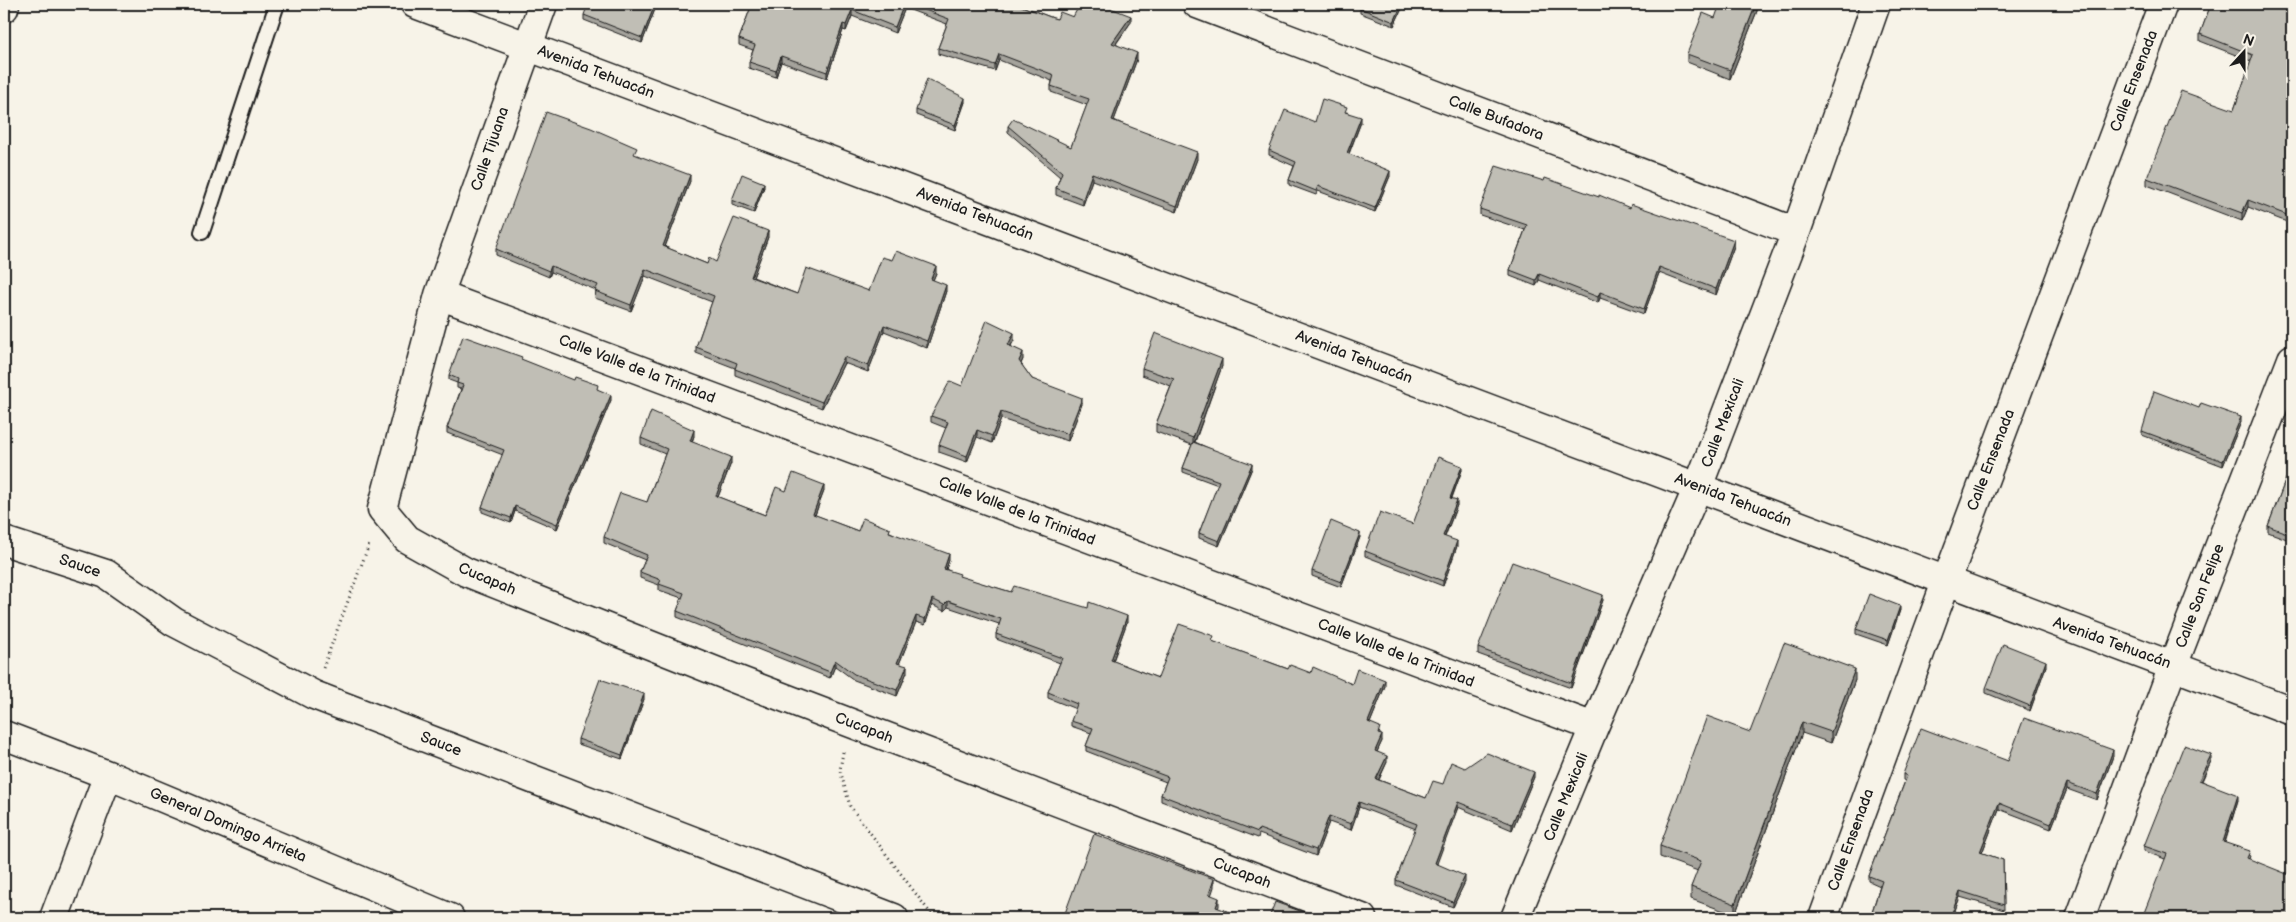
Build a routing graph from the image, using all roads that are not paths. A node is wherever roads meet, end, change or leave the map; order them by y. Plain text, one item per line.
1 (5, 4) edge
2 (277, 4) edge
3 (415, 4) edge
4 (543, 4) edge
5 (1197, 4) edge
6 (1876, 4) edge
7 (2163, 4) edge
8 (4, 8) edge
9 (527, 46) junction
10 (202, 232) dead end
11 (1796, 232) junction
12 (439, 295) junction
13 (2292, 359) edge
14 (1698, 487) junction
15 (382, 509) joint
16 (4, 541) edge
17 (1946, 582) junction
18 (2173, 666) junction
19 (2292, 711) edge
20 (1594, 728) junction
21 (4, 736) edge
22 (108, 775) junction
23 (54, 918) edge
24 (450, 918) edge
25 (894, 918) edge
26 (1362, 918) edge
27 (1516, 918) edge
28 (1823, 918) edge
29 (2080, 918) edge

1 - 8 street
2 - 10 lane
3 - 9 street, Avenida Tehuacán
4 - 9 street, Calle Tijuana
5 - 11 street, Calle Bufadora
6 - 11 street, Calle Mexicali
7 - 17 street, Calle Ensenada
9 - 12 street, Calle Tijuana
9 - 14 street, Avenida Tehuacán
11 - 14 street, Calle Mexicali
12 - 15 street, Calle Tijuana
12 - 20 street, Calle Valle de la Trinidad
13 - 18 street, Calle San Felipe
14 - 17 street, Avenida Tehuacán
14 - 20 street, Calle Mexicali
15 - 26 street, Cucapah
16 - 25 street, Sauce
17 - 18 street, Avenida Tehuacán
17 - 28 street, Calle Ensenada
18 - 19 street, Avenida Tehuacán
18 - 29 street, Calle San Felipe
20 - 27 street, Calle Mexicali
21 - 22 street, General Domingo Arrieta
22 - 23 street
22 - 24 street, General Domingo Arrieta

